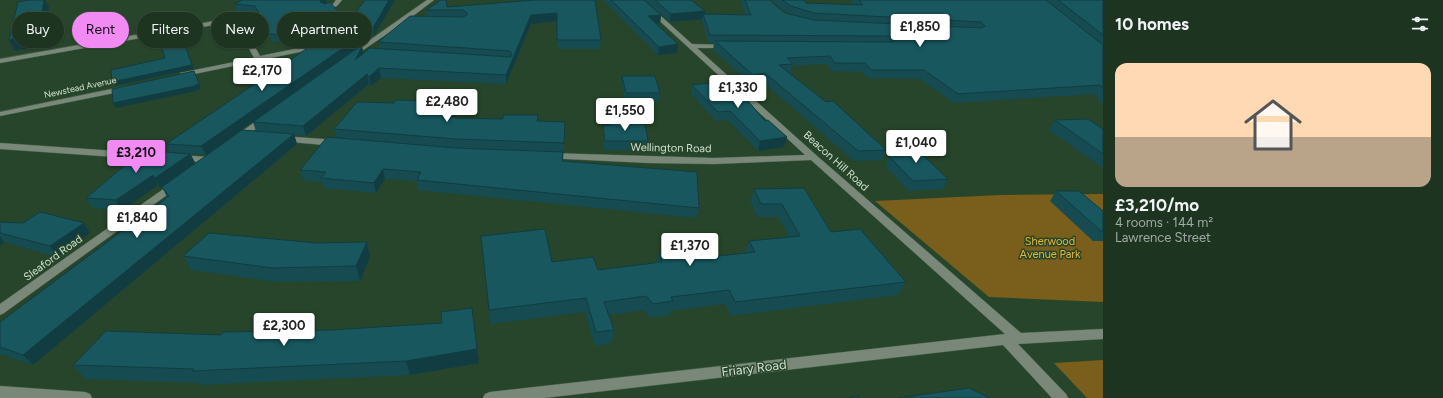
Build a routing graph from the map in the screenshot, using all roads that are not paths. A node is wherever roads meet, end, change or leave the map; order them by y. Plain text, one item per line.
1 (339, 0) edge
2 (431, 0) edge
3 (640, 0) edge
4 (326, 8) edge
5 (403, 21) junction
6 (418, 21) edge
7 (372, 39) edge
8 (377, 39) junction
9 (691, 46) junction
10 (731, 46) edge
11 (311, 48) edge
12 (357, 52) junction
13 (373, 53) edge
14 (258, 59) junction
15 (0, 61) edge
16 (344, 61) edge
17 (172, 78) edge
18 (133, 86) edge
19 (274, 112) edge
20 (0, 114) edge
21 (242, 135) junction
22 (258, 137) edge
23 (274, 138) edge
24 (231, 144) edge
25 (346, 144) edge
26 (0, 146) edge
27 (536, 156) edge
28 (813, 157) junction
29 (196, 169) edge
30 (184, 178) edge
31 (0, 310) edge
32 (1103, 334) edge
33 (1012, 338) junction
34 (0, 392) edge
35 (511, 397) edge
36 (85, 398) edge
37 (490, 398) edge
38 (1061, 398) edge

1 - 4 street
2 - 5 street
3 - 9 street, Beacon Hill Road
5 - 6 street
5 - 8 street
7 - 8 street
8 - 12 street
9 - 10 street
9 - 28 street, Beacon Hill Road
11 - 14 street
12 - 13 street
12 - 16 street
14 - 15 street
14 - 17 street
18 - 20 street, Newstead Avenue
19 - 21 street
21 - 22 street
21 - 24 street
23 - 25 street
26 - 29 street
27 - 28 street, Wellington Road
28 - 33 street, Beacon Hill Road
30 - 31 street, Sleaford Road
32 - 33 street, Friary Road
33 - 35 street, Friary Road
33 - 38 street, Beacon Hill Road
34 - 36 street
35 - 37 street, Friary Road

